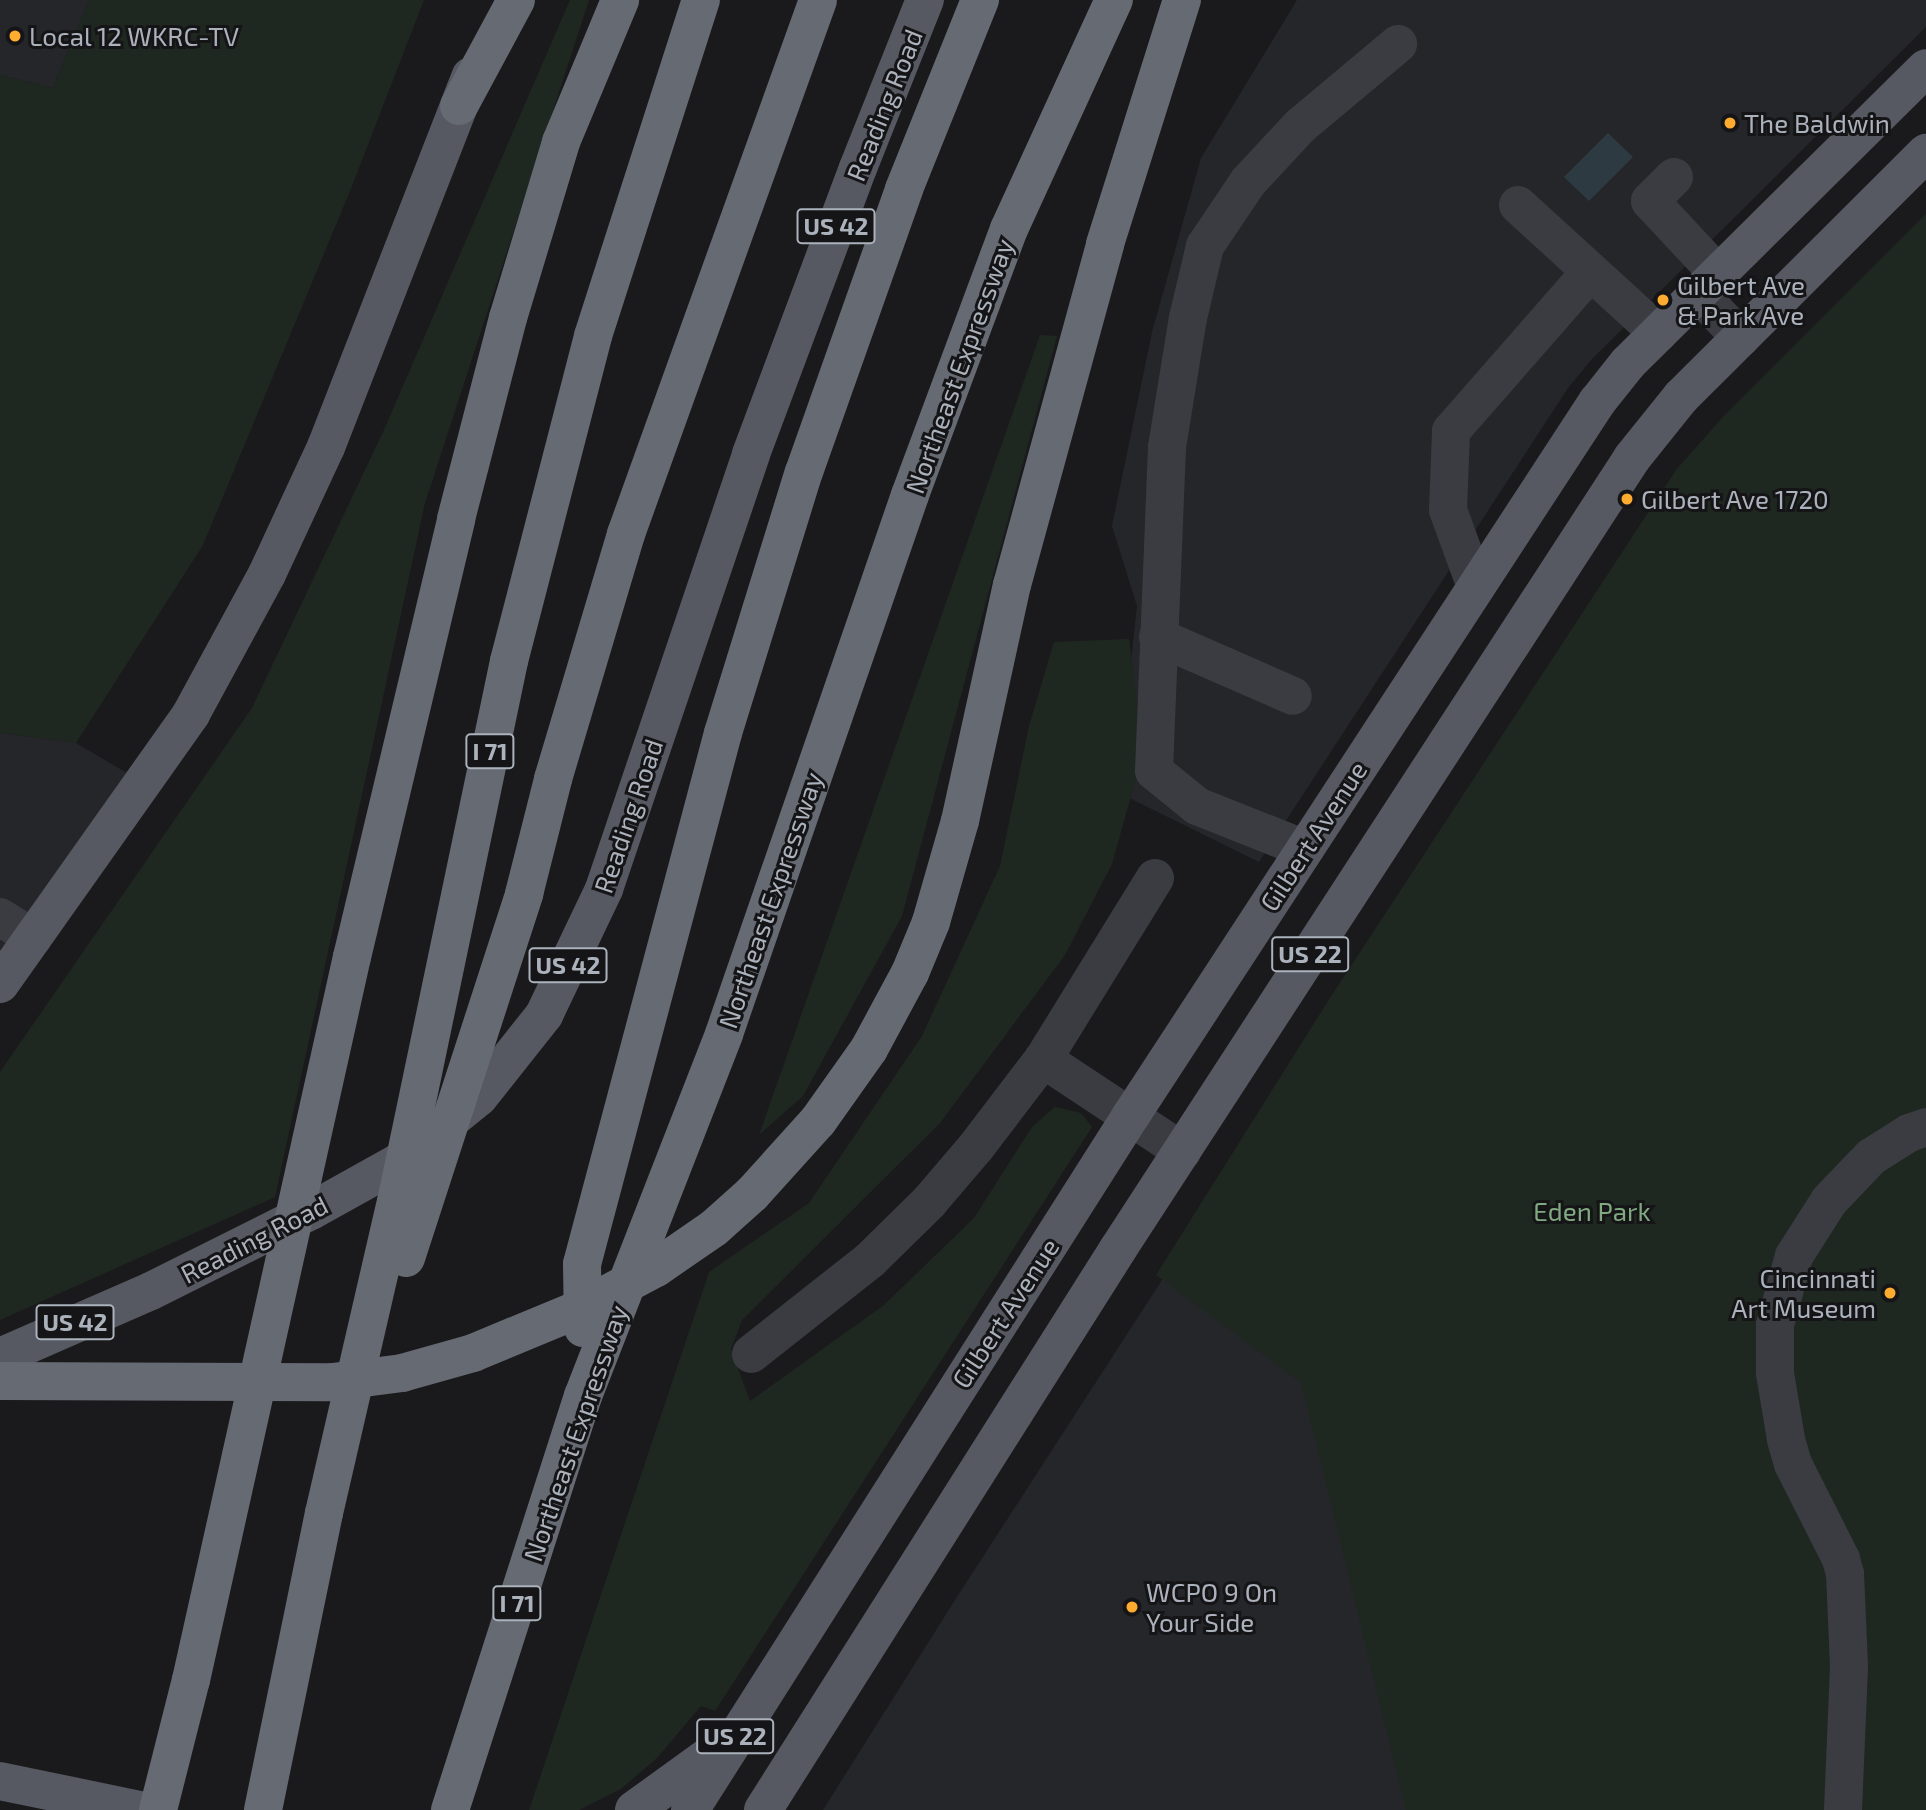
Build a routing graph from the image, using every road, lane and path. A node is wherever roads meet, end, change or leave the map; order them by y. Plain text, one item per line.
1 (502, 0) edge
2 (516, 0) edge
3 (620, 0) edge
4 (701, 0) edge
5 (818, 0) edge
6 (925, 0) edge
7 (980, 0) edge
8 (1114, 0) edge
9 (1182, 0) edge
10 (1398, 44) dead end
11 (1926, 68) edge
12 (459, 106) junction
13 (1926, 153) edge
14 (1674, 177) dead end
15 (1518, 205) dead end
16 (1590, 272) junction
17 (1708, 284) junction
18 (1658, 333) junction
19 (1741, 338) junction
20 (1476, 587) junction
21 (1157, 637) junction
22 (1293, 696) dead end
23 (1305, 849) junction
24 (1155, 878) dead end
25 (0, 917) edge
26 (33, 938) junction
27 (0, 984) edge
28 (1043, 1059) junction
29 (1130, 1117) junction
30 (1926, 1127) edge
31 (1182, 1151) junction
32 (751, 1354) dead end
33 (0, 1357) edge
34 (0, 1381) edge
35 (583, 1396) junction
36 (324, 1513) junction
37 (736, 1736) junction
38 (0, 1781) edge
39 (142, 1809) edge
40 (263, 1810) edge
41 (450, 1810) edge
42 (634, 1810) edge
43 (690, 1810) edge
44 (763, 1810) edge
45 (1843, 1810) edge

1 - 12 main road
2 - 12 highway
3 - 39 highway
4 - 36 highway, I 71
5 - 36 highway
6 - 33 main road, Reading Road / US 42
7 - 35 highway
8 - 35 highway, Northeast Expressway / I 71
9 - 34 highway
10 - 21 lane
11 - 17 main road, Gilbert Avenue / US 22
12 - 26 main road
13 - 19 main road, US 22
14 - 17 lane
15 - 16 lane
16 - 18 lane
16 - 20 lane
17 - 18 main road, Gilbert Avenue / US 22
17 - 19 lane
18 - 20 main road, Gilbert Avenue / US 22
19 - 31 main road, US 22
20 - 23 main road, Gilbert Avenue / US 22
21 - 22 lane
21 - 23 lane
23 - 29 main road, Gilbert Avenue / US 22
24 - 28 lane
25 - 26 lane
26 - 27 main road
28 - 29 lane
28 - 32 lane
29 - 31 lane
29 - 37 main road, Gilbert Avenue / US 22
30 - 45 lane
31 - 44 main road, US 22
35 - 41 highway, Northeast Expressway / I 71
36 - 40 highway, I 71
37 - 42 main road
37 - 43 main road, Gilbert Avenue / US 22
38 - 39 main road

